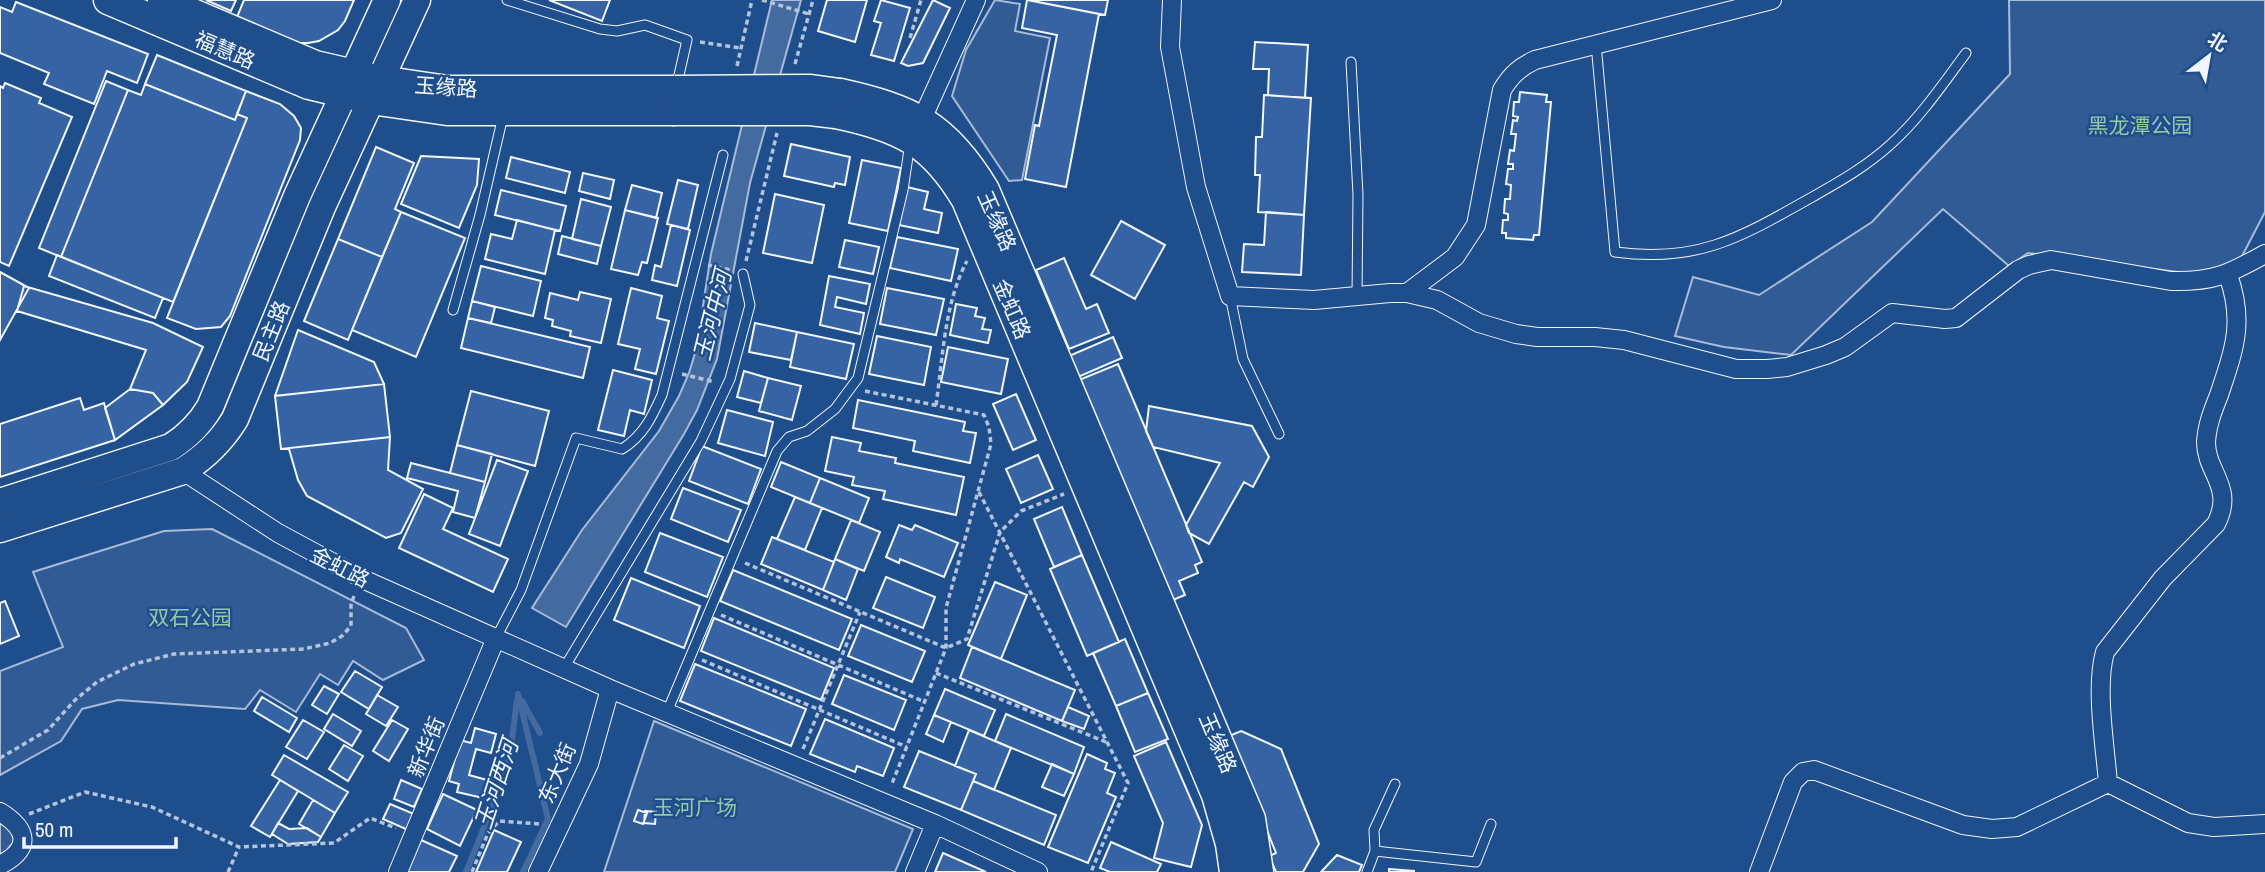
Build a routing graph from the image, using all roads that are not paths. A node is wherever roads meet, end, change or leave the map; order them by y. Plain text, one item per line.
1 (108, 0) edge
2 (162, 0) edge
3 (387, 0) edge
4 (417, 0) edge
5 (507, 0) edge
6 (976, 0) edge
7 (1172, 0) edge
8 (1772, 0) edge
9 (1596, 44) junction
10 (1966, 53) dead end
11 (1351, 62) dead end
12 (348, 85) junction
13 (375, 90) junction
14 (673, 100) junction
15 (504, 111) junction
16 (916, 128) junction
17 (723, 155) dead end
18 (2265, 254) edge
19 (741, 273) road end
20 (2228, 275) junction
21 (1407, 293) junction
22 (1230, 296) junction
23 (1357, 296) junction
24 (453, 310) dead end
25 (1279, 434) dead end
26 (183, 471) junction
27 (0, 502) edge
28 (0, 529) edge
29 (501, 641) junction
30 (561, 667) junction
31 (610, 689) junction
32 (667, 712) junction
33 (1395, 783) dead end
34 (2108, 783) junction
35 (7, 816) edge
36 (935, 824) junction
37 (1491, 824) dead end
38 (2265, 824) edge
39 (1375, 851) junction
40 (0, 865) edge
41 (398, 872) edge
42 (538, 872) edge
43 (915, 872) edge
44 (1038, 872) edge
45 (1234, 872) edge
46 (1259, 872) edge
47 (1367, 872) edge
48 (1759, 872) edge

1 - 12 main road, 福慧路
2 - 12 main road, 福慧路
3 - 12 main road, 民主路
4 - 13 main road, 民主路
5 - 14 lane
6 - 16 street
7 - 22 street
8 - 9 street
9 - 10 lane
9 - 21 street
11 - 23 lane
12 - 13 main road, 金虹路
12 - 27 main road, 民主路
13 - 14 main road, 玉缘路
13 - 15 main road, 金虹路
13 - 26 main road, 民主路
14 - 15 main road, 金虹路
14 - 16 main road, 金虹路, bridge
15 - 24 lane
16 - 32 lane
16 - 45 main road, 金虹路
16 - 46 main road, 玉缘路
17 - 29 lane
18 - 20 street
19 - 30 lane
20 - 21 street
20 - 34 street
21 - 23 street
22 - 23 street
22 - 25 lane
26 - 28 main road, 民主路
26 - 29 street, 金虹路
29 - 30 street, 金虹路
29 - 41 street, 新华街
30 - 31 street
31 - 32 street
31 - 42 street, 东大街
32 - 36 street
33 - 39 lane
34 - 38 street
34 - 48 street
35 - 40 street
36 - 43 street
36 - 44 street
37 - 39 lane
39 - 47 lane

